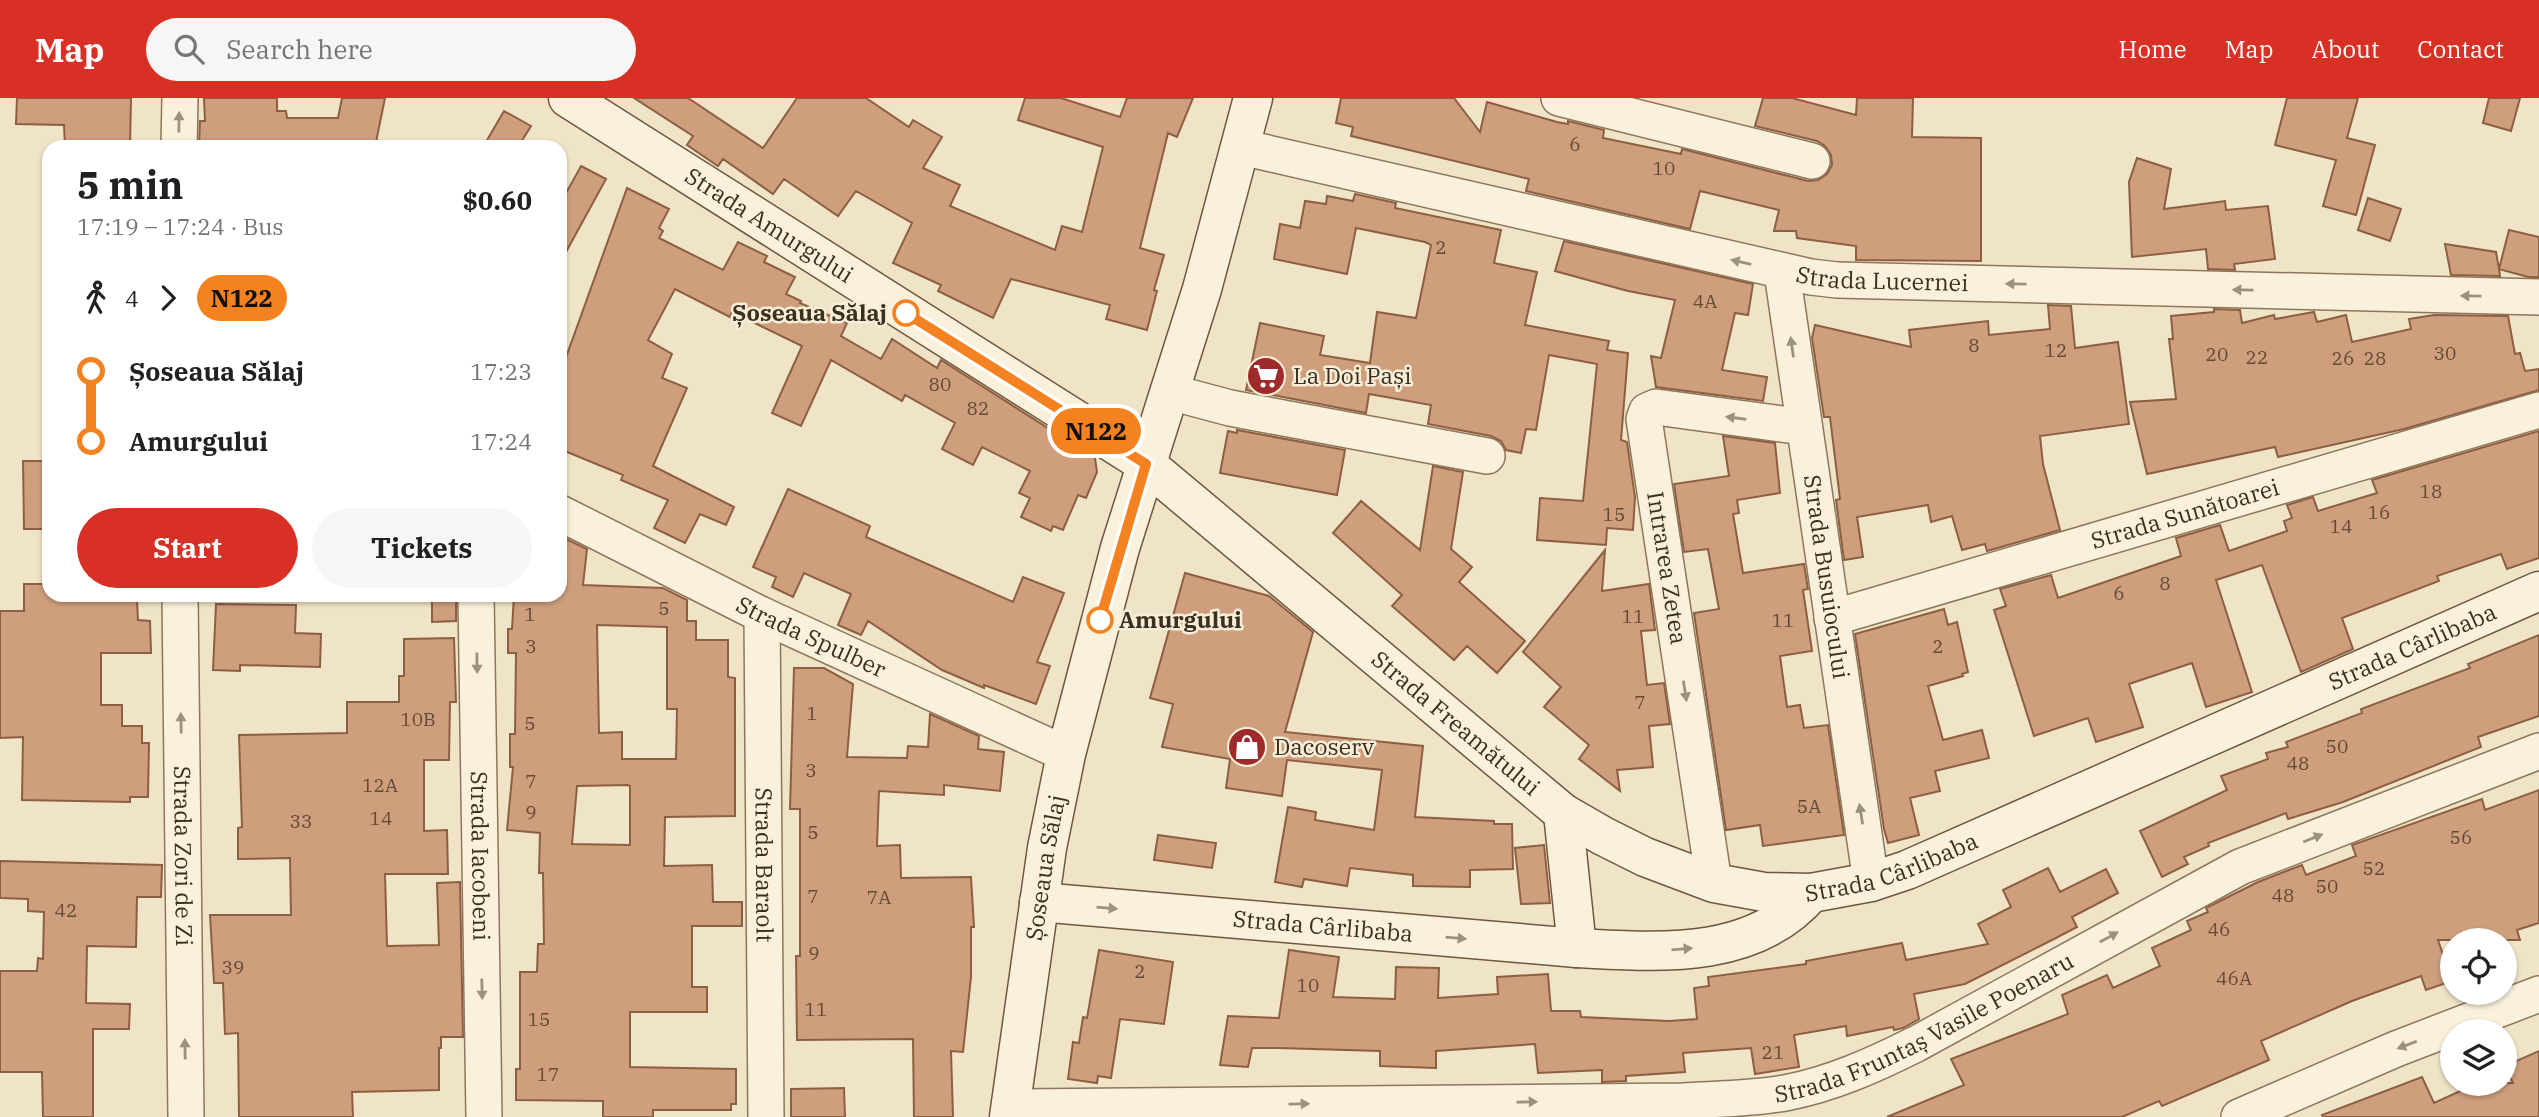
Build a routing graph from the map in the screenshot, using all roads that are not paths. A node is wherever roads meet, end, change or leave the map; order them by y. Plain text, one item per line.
1 (180, 98) edge
2 (568, 98) edge
3 (1253, 98) edge
4 (1559, 98) edge
5 (179, 140) edge
6 (1241, 147) junction
7 (1812, 161) dead end
8 (1783, 272) junction
9 (2539, 297) edge
10 (1170, 392) junction
11 (2539, 410) edge
12 (1804, 427) junction
13 (1487, 456) dead end
14 (1146, 464) junction
15 (567, 517) edge
16 (2539, 591) edge
17 (180, 602) edge
18 (476, 602) edge
19 (762, 615) junction
20 (1832, 618) junction
21 (2539, 751) edge
22 (1066, 754) junction
23 (1563, 813) junction
24 (1871, 882) junction
25 (1714, 883) junction
26 (1811, 893) junction
27 (1039, 902) junction
28 (1577, 948) junction
29 (2539, 993) edge
30 (1010, 1112) edge
31 (186, 1117) edge
32 (484, 1117) edge
33 (766, 1117) edge
34 (2239, 1117) edge

5 -> 1 street
2 - 14 street, Strada Amurgului
3 - 6 street, Șoseaua Sălaj
4 - 7 street
8 -> 6 street, Strada Lucernei
6 - 10 street, Șoseaua Sălaj
9 -> 8 street, Strada Lucernei
12 -> 8 street, Strada Busuiocului
10 - 13 street
10 - 14 street, Șoseaua Sălaj
11 - 20 street, Strada Sunătoarei
12 - 20 street, Strada Busuiocului
12 -> 25 street, Intrarea Zetea
14 - 22 street, Șoseaua Sălaj
14 - 23 street, Strada Freamătului
15 - 19 street, Strada Spulber
16 - 24 street, Strada Cârlibaba
31 -> 17 street, Strada Zori de Zi
18 -> 32 street, Strada Iacobeni
19 - 22 street, Strada Spulber
19 - 33 street, Strada Baraolt
24 -> 20 street, Strada Busuiocului
30 -> 21 street, Strada Fruntaș Vasile Poenaru
22 - 27 street, Șoseaua Sălaj
23 - 25 street, Strada Freamătului
23 - 28 street
24 - 26 street, Strada Cârlibaba
25 - 26 street, Strada Freamătului
28 -> 26 street, Strada Cârlibaba
27 -> 28 street, Strada Cârlibaba
27 - 30 street, Șoseaua Sălaj
29 -> 34 street

